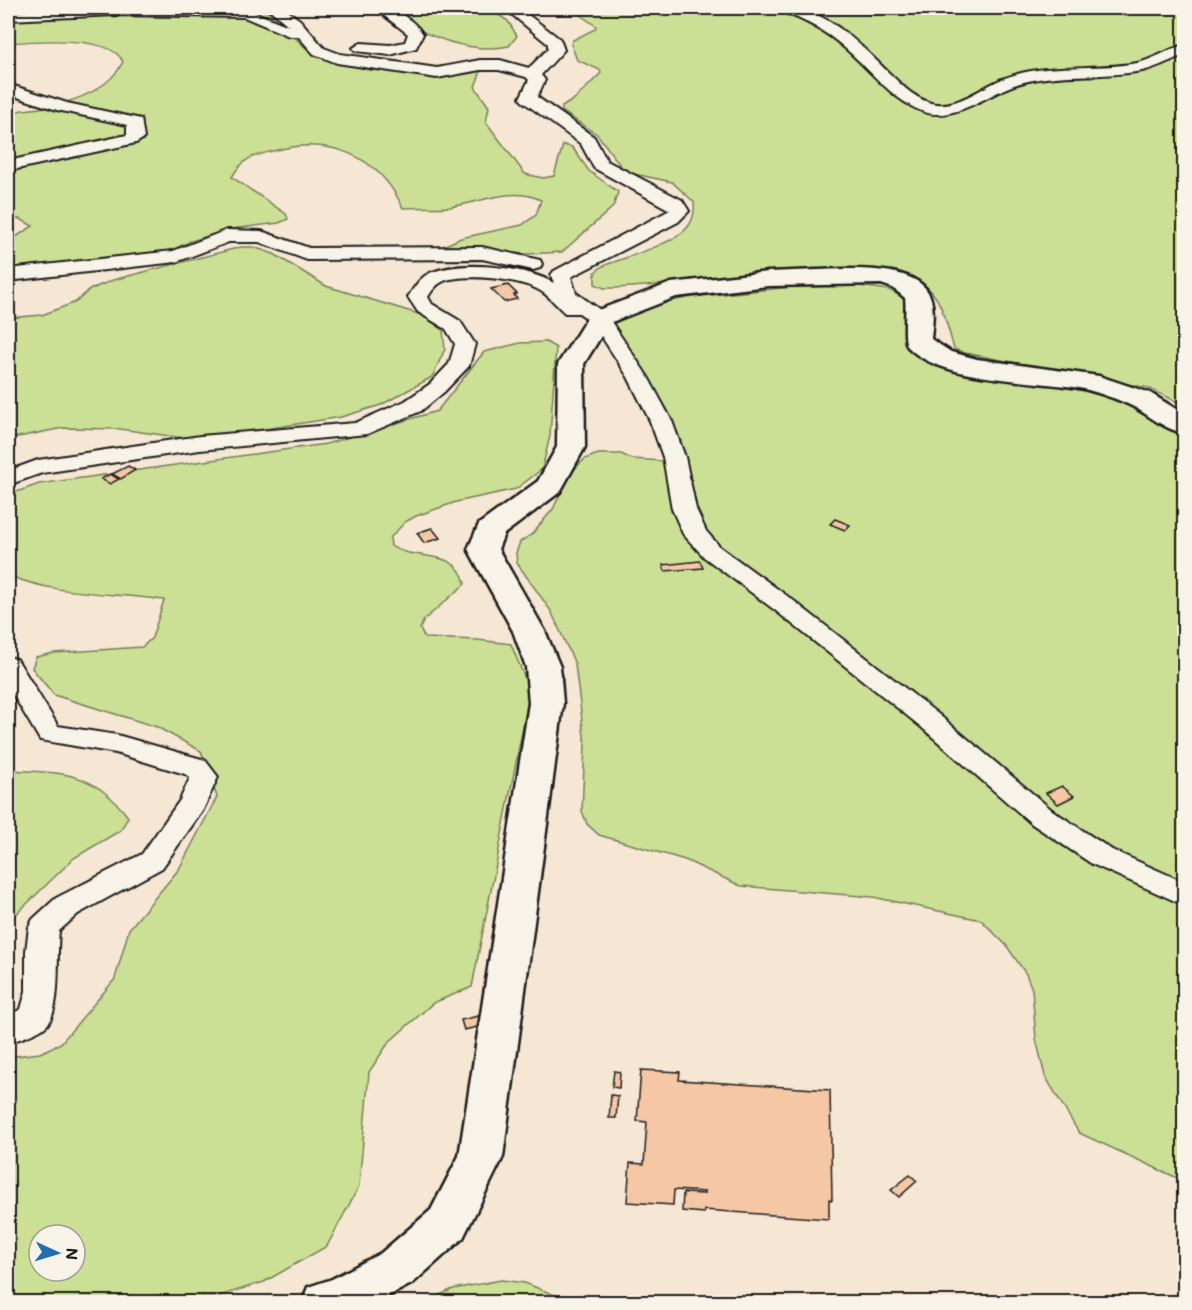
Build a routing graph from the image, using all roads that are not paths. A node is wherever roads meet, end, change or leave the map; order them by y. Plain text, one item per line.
1 (275, 8) edge
2 (381, 8) edge
3 (511, 8) edge
4 (784, 8) edge
5 (8, 16) edge
6 (310, 41) junction
7 (1185, 50) edge
8 (532, 74) junction
9 (8, 89) edge
10 (8, 166) edge
11 (8, 275) edge
12 (561, 275) junction
13 (599, 318) junction
14 (1185, 425) edge
15 (8, 478) edge
16 (8, 665) edge
17 (1185, 894) edge
18 (8, 1029) edge
19 (325, 1302) edge

1 - 6 street
2 - 6 street
3 - 8 street
4 - 7 street
5 - 6 street
6 - 8 street
8 - 12 street
9 - 10 street
11 - 12 street
12 - 13 street
13 - 14 street
13 - 15 street
13 - 17 street
13 - 19 street
16 - 18 street

